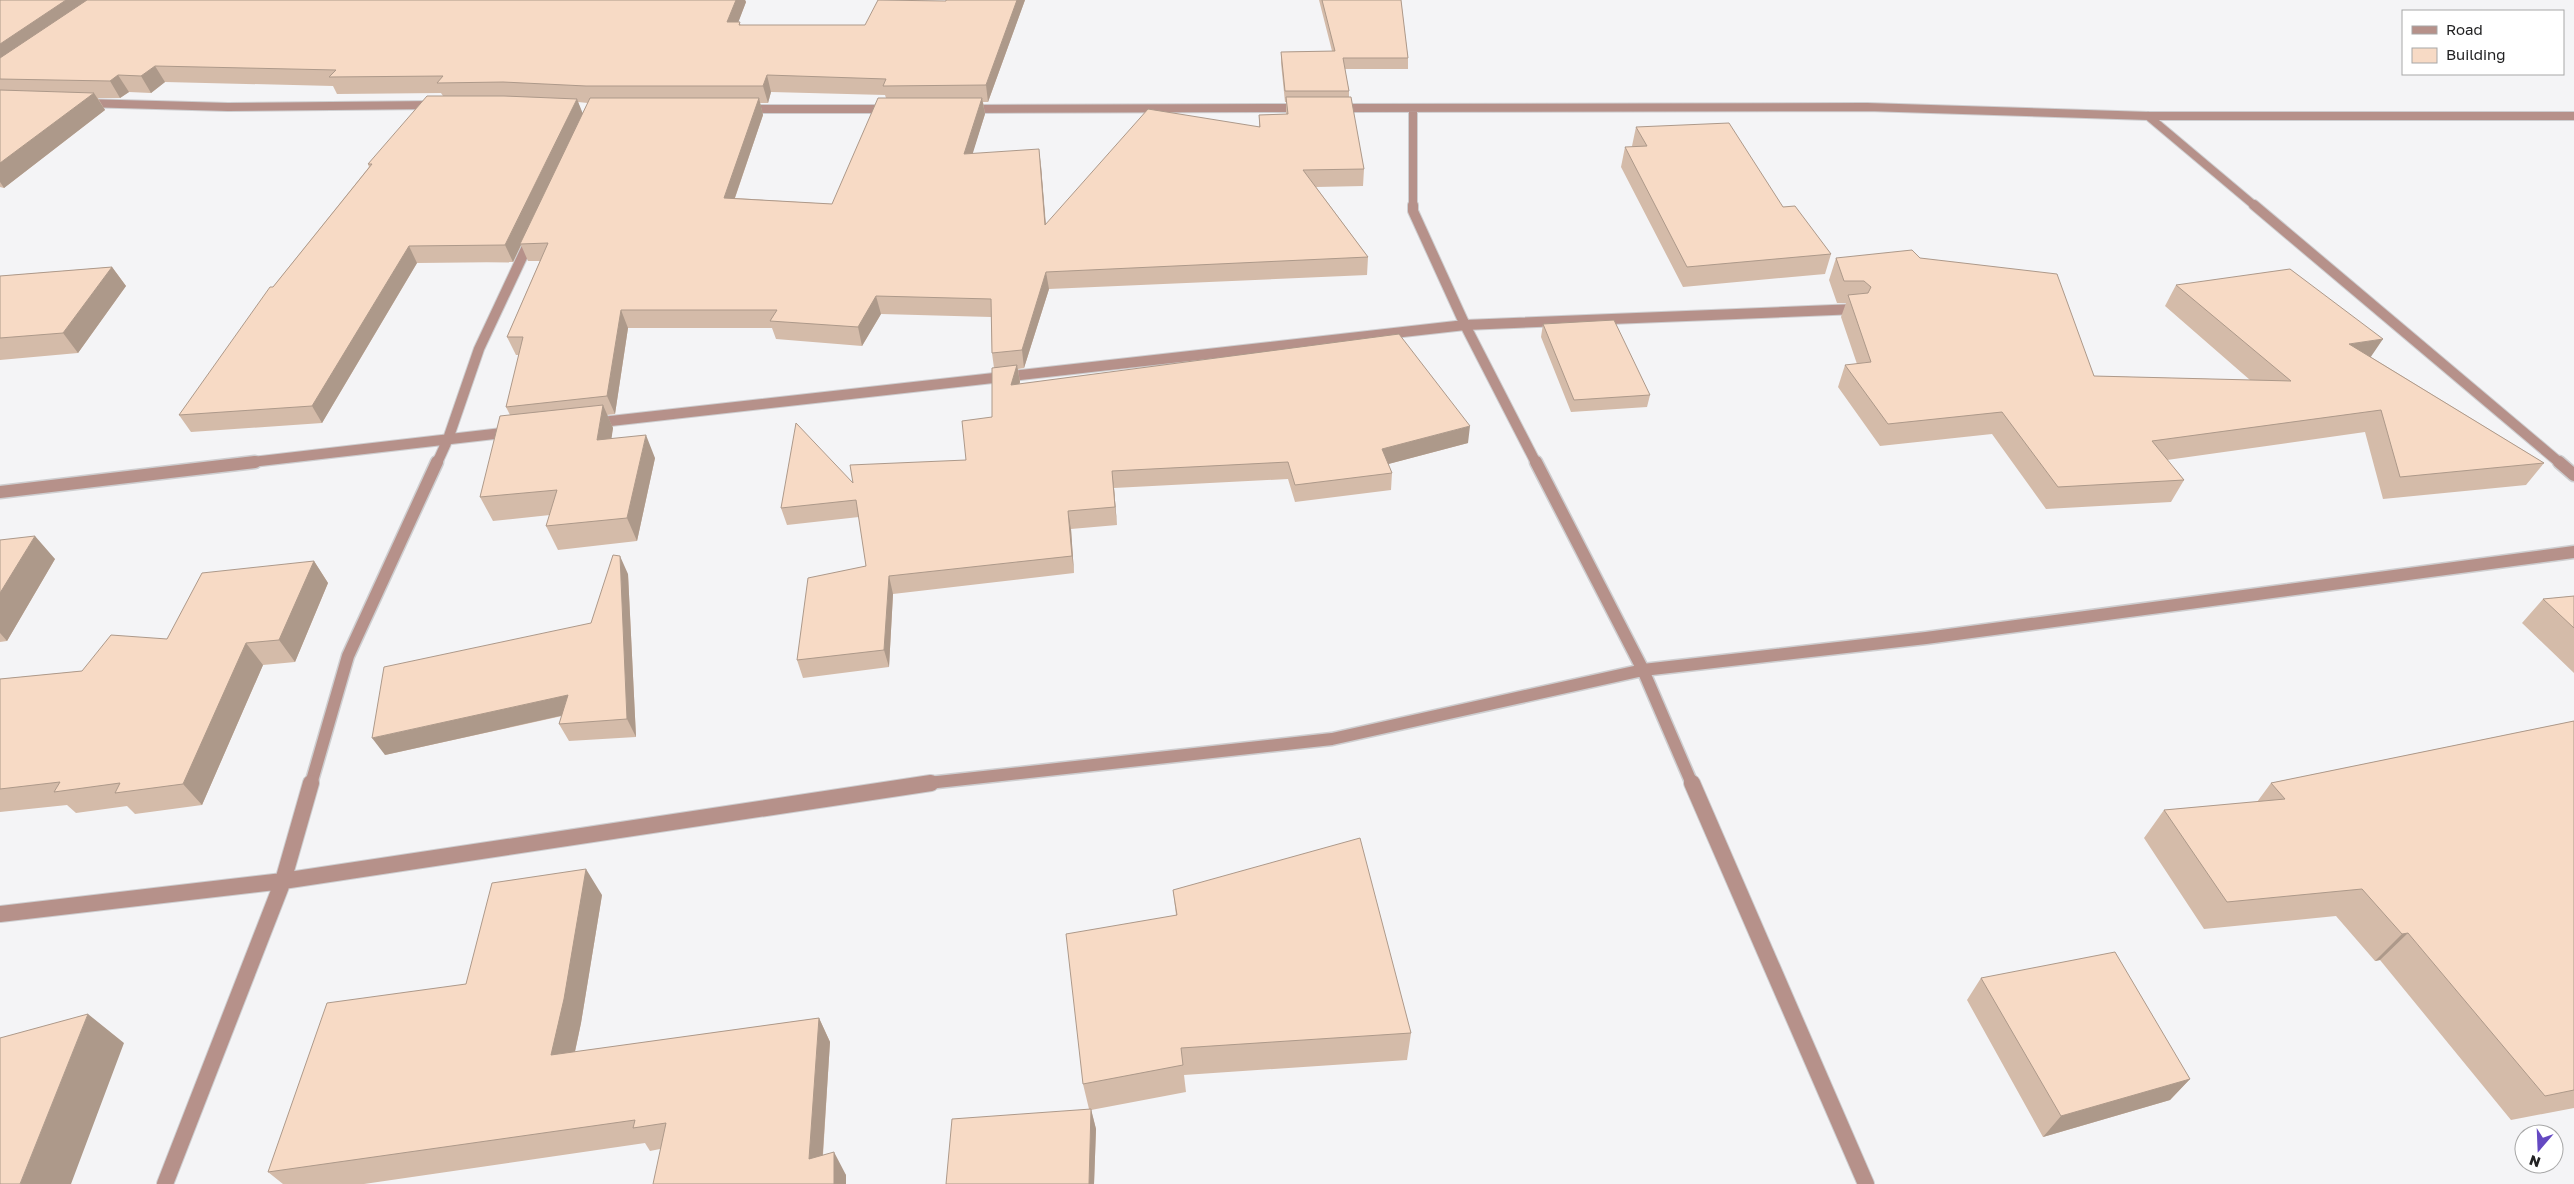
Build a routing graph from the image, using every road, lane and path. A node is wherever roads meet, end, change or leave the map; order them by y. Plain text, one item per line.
1 (79, 103) edge
2 (442, 105) edge
3 (1314, 108) edge
4 (1324, 108) edge
5 (1413, 108) junction
6 (740, 109) edge
7 (899, 109) edge
8 (958, 109) edge
9 (2148, 116) junction
10 (2574, 116) edge
11 (538, 225) edge
12 (1856, 309) edge
13 (1465, 325) junction
14 (586, 424) edge
15 (527, 430) edge
16 (448, 439) junction
17 (2574, 475) edge
18 (0, 492) edge
19 (2574, 552) edge
20 (1643, 670) junction
21 (283, 881) junction
22 (0, 914) edge
23 (166, 1184) edge
24 (1866, 1184) edge

1 - 2 street
3 - 8 street
4 - 5 street
5 - 9 street
5 - 13 street
6 - 7 street
9 - 10 street
9 - 17 street
11 - 16 street
12 - 13 street
13 - 14 street
13 - 20 street
15 - 16 street
16 - 18 street
16 - 21 street
19 - 20 street
20 - 21 street
20 - 24 street
21 - 22 street
21 - 23 street

